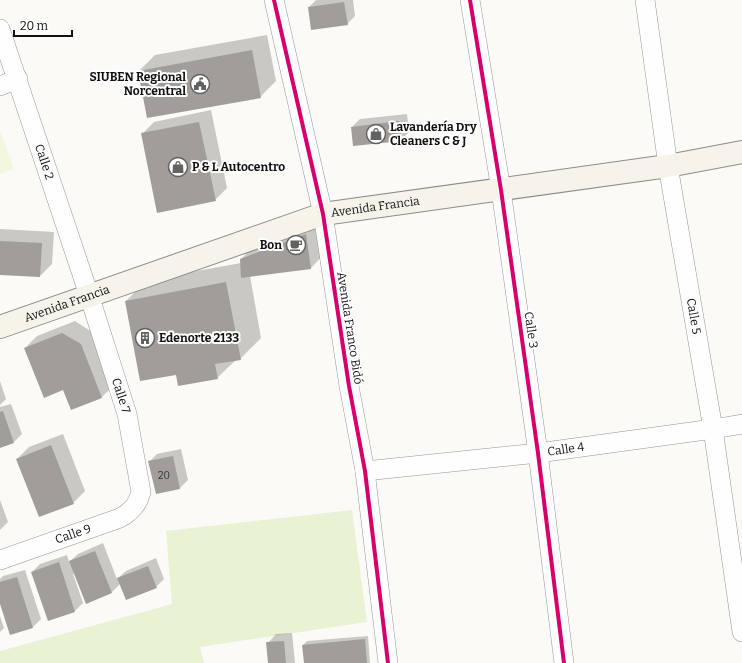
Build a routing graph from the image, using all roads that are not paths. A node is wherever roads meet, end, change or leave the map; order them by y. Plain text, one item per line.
1 (274, 0) edge
2 (470, 0) edge
3 (645, 0) edge
4 (0, 29) edge
5 (9, 82) edge
6 (742, 152) edge
7 (668, 166) junction
8 (501, 190) junction
9 (323, 214) junction
10 (89, 295) junction
11 (0, 327) edge
12 (742, 424) edge
13 (714, 429) junction
14 (538, 453) junction
15 (365, 471) junction
16 (139, 499) joint
17 (0, 560) edge
18 (742, 632) edge
19 (388, 663) edge
20 (564, 663) edge

1 - 9 street, Avenida Franco Bidó
2 - 8 street, Calle 3
3 - 7 street, Calle 5
4 - 5 street, Calle 2
5 - 10 street, Calle 2
6 - 7 main road, Avenida Francia
7 - 8 main road, Avenida Francia
7 - 13 street, Calle 5
8 - 9 main road, Avenida Francia
8 - 14 street, Calle 3
9 - 10 main road, Avenida Francia
9 - 15 street, Avenida Franco Bidó
10 - 11 main road, Avenida Francia
10 - 16 street, Calle 7
12 - 13 street, Calle 4
13 - 14 street, Calle 4
13 - 18 street, Calle 5
14 - 15 street, Calle 4
14 - 20 street, Calle 3
15 - 19 street, Avenida Franco Bidó
16 - 17 street, Calle 9

